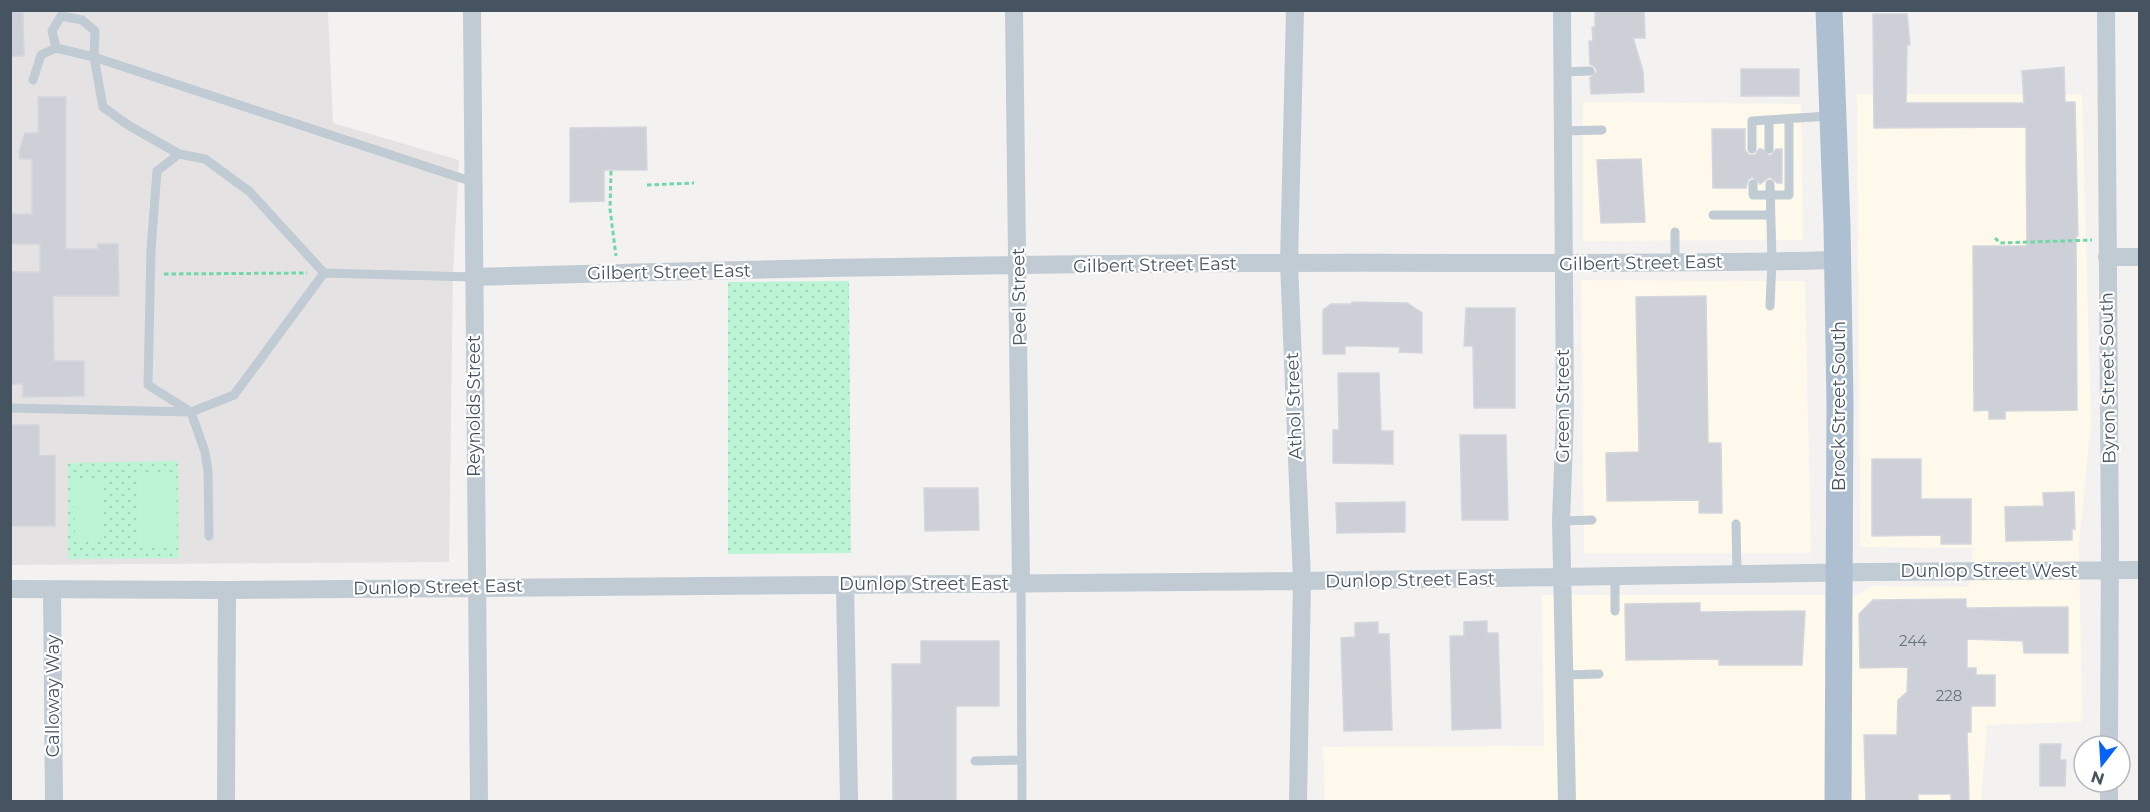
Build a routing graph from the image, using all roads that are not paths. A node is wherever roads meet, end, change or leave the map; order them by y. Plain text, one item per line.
1 (472, 10) edge
2 (1014, 10) edge
3 (1295, 10) edge
4 (1562, 10) edge
5 (1829, 10) edge
6 (2106, 10) edge
7 (56, 48) junction
8 (94, 57) junction
9 (1590, 71) dead end
10 (1561, 72) junction
11 (33, 80) dead end
12 (1832, 116) junction
13 (1789, 119) junction
14 (1769, 120) junction
15 (1602, 130) dead end
16 (1561, 131) junction
17 (1752, 149) dead end
18 (1769, 149) dead end
19 (179, 154) junction
20 (473, 182) junction
21 (1753, 184) dead end
22 (1770, 184) dead end
23 (1770, 196) junction
24 (1713, 215) dead end
25 (1770, 215) junction
26 (1675, 232) dead end
27 (2107, 249) junction
28 (2139, 257) edge
29 (1838, 260) junction
30 (1772, 261) junction
31 (1675, 262) junction
32 (1289, 263) junction
33 (1563, 265) junction
34 (1018, 267) junction
35 (324, 273) junction
36 (473, 277) junction
37 (1770, 306) dead end
38 (10, 408) edge
39 (191, 412) junction
40 (1592, 520) dead end
41 (1561, 521) junction
42 (1736, 524) dead end
43 (208, 536) dead end
44 (2110, 570) junction
45 (2139, 570) edge
46 (1838, 572) junction
47 (1737, 574) junction
48 (1615, 576) junction
49 (1564, 579) junction
50 (1302, 581) junction
51 (1021, 583) junction
52 (845, 584) junction
53 (475, 586) junction
54 (10, 589) edge
55 (52, 590) junction
56 (227, 590) junction
57 (1615, 611) dead end
58 (1599, 674) dead end
59 (1565, 675) junction
60 (2109, 734) edge
61 (1022, 760) junction
62 (975, 761) dead end
63 (54, 801) edge
64 (226, 801) edge
65 (479, 801) edge
66 (849, 801) edge
67 (1022, 801) edge
68 (1298, 801) edge
69 (1567, 801) edge
70 (1838, 801) edge

1 - 20 street, Reynolds Street
2 - 34 street, Peel Street
3 - 32 street, Athol Street
4 - 10 street, Green Street
5 - 12 main road, Brock Street South
6 - 27 street, Byron Street South
7 - 8 lane
7 - 8 lane
7 - 11 lane
8 - 19 lane
8 - 20 lane
9 - 10 lane
10 - 16 street, Green Street
12 - 13 lane
12 - 29 main road, Brock Street South
13 - 14 lane
13 - 23 lane
14 - 17 lane
14 - 18 lane
15 - 16 lane
16 - 33 street, Green Street
19 - 35 lane
19 - 39 lane
20 - 36 street, Reynolds Street
21 - 23 lane
22 - 23 lane
23 - 25 lane
24 - 25 lane
25 - 30 lane
26 - 31 lane
27 - 28 street
27 - 44 street, Byron Street South
29 - 30 street, Gilbert Street East
29 - 46 main road, Brock Street South
30 - 31 street, Gilbert Street East
30 - 37 lane
31 - 33 street, Gilbert Street East
32 - 33 street, Gilbert Street East
32 - 34 street, Gilbert Street East
32 - 50 street, Athol Street
33 - 41 street, Green Street
34 - 36 street, Gilbert Street East
34 - 51 street, Peel Street
35 - 36 lane
35 - 39 lane
36 - 53 street, Reynolds Street
38 - 39 lane
39 - 43 lane
40 - 41 lane
41 - 49 street, Green Street
42 - 47 lane
44 - 45 street, Dunlop Street West
44 - 46 street, Dunlop Street West
44 - 60 street, Byron Street South
46 - 47 street, Dunlop Street East
46 - 70 main road, Brock Street South
47 - 48 street, Dunlop Street East
48 - 49 street, Dunlop Street East
48 - 57 lane
49 - 50 street, Dunlop Street East
49 - 59 street, Green Street
50 - 51 street, Dunlop Street East
50 - 68 street, Athol Street
51 - 52 street, Dunlop Street East
51 - 61 lane
52 - 53 street, Dunlop Street East
52 - 66 street
53 - 56 street, Dunlop Street East
53 - 65 street, Reynolds Street
54 - 55 street, Dunlop Street East
55 - 56 street, Dunlop Street East
55 - 63 street, Calloway Way
56 - 64 street
58 - 59 lane
59 - 69 street, Green Street
61 - 62 lane
61 - 67 lane

